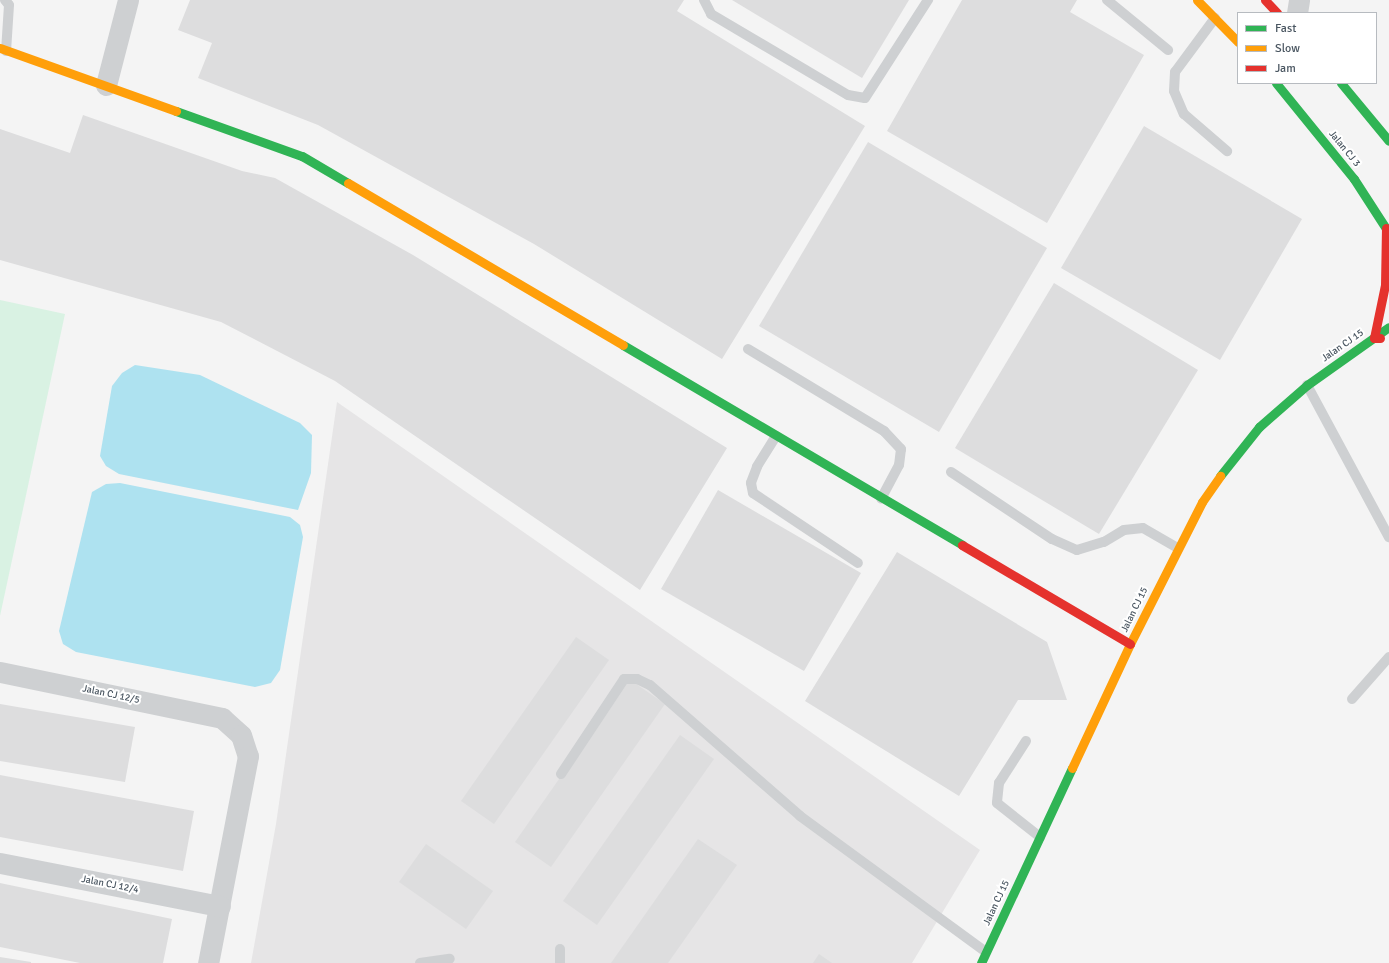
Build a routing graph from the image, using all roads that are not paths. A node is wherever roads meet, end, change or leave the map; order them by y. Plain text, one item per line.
1 (5, 0) edge
2 (128, 0) edge
3 (704, 0) edge
4 (928, 0) edge
5 (1107, 0) edge
6 (1197, 0) edge
7 (1265, 0) edge
8 (1299, 0) edge
9 (1276, 12) edge
10 (1296, 12) edge
11 (1215, 18) junction
12 (1237, 41) edge
13 (3, 49) edge
14 (1168, 50) dead end
15 (1277, 84) edge
16 (1342, 84) edge
17 (106, 85) junction
18 (1389, 141) edge
19 (1227, 151) dead end
20 (1387, 231) edge
21 (1389, 327) edge
22 (1389, 337) edge
23 (1374, 338) junction
24 (748, 349) dead end
25 (1307, 385) junction
26 (776, 436) junction
27 (951, 472) dead end
28 (881, 499) junction
29 (1389, 537) edge
30 (1177, 548) junction
31 (858, 563) dead end
32 (1130, 644) junction
33 (1389, 657) edge
34 (0, 672) edge
35 (1352, 699) dead end
36 (1026, 741) dead end
37 (561, 774) dead end
38 (1040, 837) junction
39 (0, 863) edge
40 (220, 906) junction
41 (560, 949) dead end
42 (986, 952) junction
43 (450, 959) dead end
44 (208, 963) edge
45 (420, 963) edge
46 (560, 963) edge
47 (981, 963) edge

1 - 13 lane
2 - 17 street
3 - 4 lane
5 - 14 lane
6 - 11 street
7 - 9 street
8 - 10 street
11 - 12 street
11 - 19 lane
13 - 17 street
15 - 20 street, Jalan CJ 3
16 - 18 street
17 - 26 street
20 - 23 street
21 - 23 street, Jalan CJ 15
22 - 23 street
23 - 25 street, Jalan CJ 15
24 - 28 lane
25 - 29 lane
25 - 30 street, Jalan CJ 15
26 - 28 street
26 - 31 lane
27 - 30 lane
28 - 32 street
30 - 32 street, Jalan CJ 15
32 - 38 street, Jalan CJ 15
33 - 35 lane
34 - 40 street, Jalan CJ 12/5
36 - 38 lane
37 - 42 lane
38 - 42 street, Jalan CJ 15
39 - 40 street, Jalan CJ 12/4
40 - 44 street
41 - 46 lane
42 - 47 street, Jalan CJ 15
43 - 45 lane

